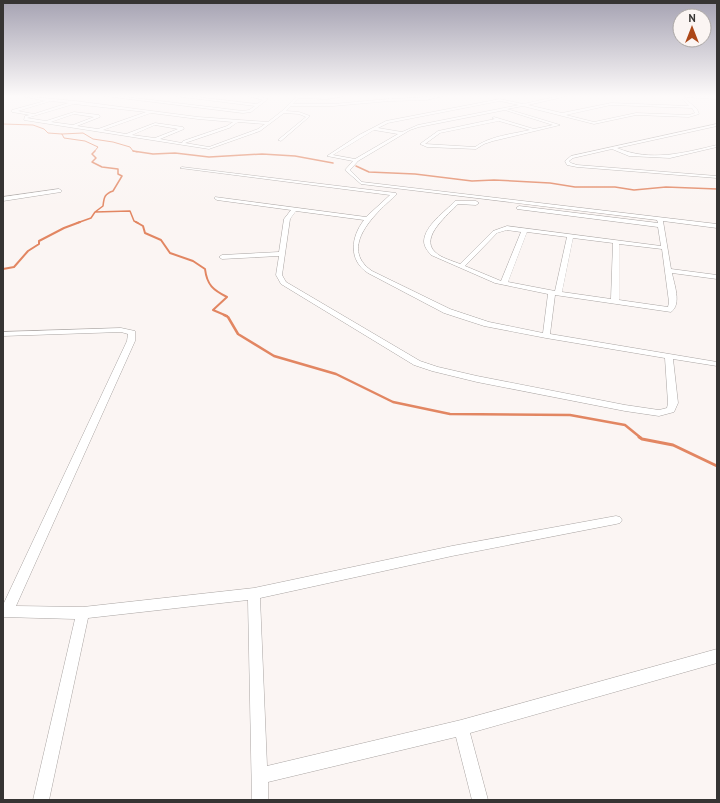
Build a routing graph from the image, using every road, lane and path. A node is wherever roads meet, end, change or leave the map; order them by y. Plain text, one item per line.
1 (118, 133) edge
2 (131, 133) edge
3 (169, 133) edge
4 (210, 133) edge
5 (251, 133) edge
6 (288, 133) edge
7 (367, 133) edge
8 (403, 133) edge
9 (437, 133) edge
10 (524, 133) edge
11 (678, 133) edge
12 (127, 135) junction
13 (155, 139) junction
14 (280, 140) dead end
15 (181, 143) junction
16 (717, 146) edge
17 (612, 148) junction
18 (356, 160) junction
19 (182, 168) dead end
20 (717, 177) edge
21 (59, 191) dead end
22 (218, 198) dead end
23 (3, 199) edge
24 (295, 209) junction
25 (368, 219) junction
26 (660, 222) junction
27 (717, 226) edge
28 (525, 230) junction
29 (570, 236) junction
30 (616, 242) junction
31 (665, 248) junction
32 (281, 254) junction
33 (222, 257) dead end
34 (461, 267) junction
35 (667, 270) junction
36 (717, 277) edge
37 (504, 283) junction
38 (555, 293) junction
39 (615, 302) junction
40 (3, 335) edge
41 (546, 336) junction
42 (669, 357) junction
43 (717, 364) edge
44 (616, 520) dead end
45 (254, 594) junction
46 (5, 611) edge
47 (83, 613) junction
48 (717, 656) edge
49 (461, 728) junction
50 (260, 776) junction
51 (41, 800) edge
52 (260, 800) edge
53 (480, 800) edge

1 - 12 street
2 - 12 street
3 - 13 street
4 - 15 street
5 - 15 street
6 - 14 street
7 - 18 street
8 - 18 street
9 - 10 street
11 - 17 street
12 - 13 street
13 - 15 street
16 - 17 street
17 - 20 street
18 - 26 street
19 - 25 street
21 - 23 street
22 - 24 street
24 - 25 street
24 - 32 street
25 - 41 street
26 - 27 street
26 - 31 street
26 - 34 street
28 - 29 street
28 - 34 street
28 - 37 street
29 - 30 street
29 - 38 street
30 - 31 street
30 - 39 street
31 - 35 street
32 - 33 street
32 - 42 street
34 - 37 street
35 - 36 street
35 - 39 street
37 - 38 street
38 - 39 street
38 - 41 street
40 - 46 street
41 - 42 street
42 - 43 street
44 - 45 street
45 - 47 street
45 - 50 street
46 - 47 street
47 - 51 street
48 - 49 street
49 - 50 street
49 - 53 street
50 - 52 street

